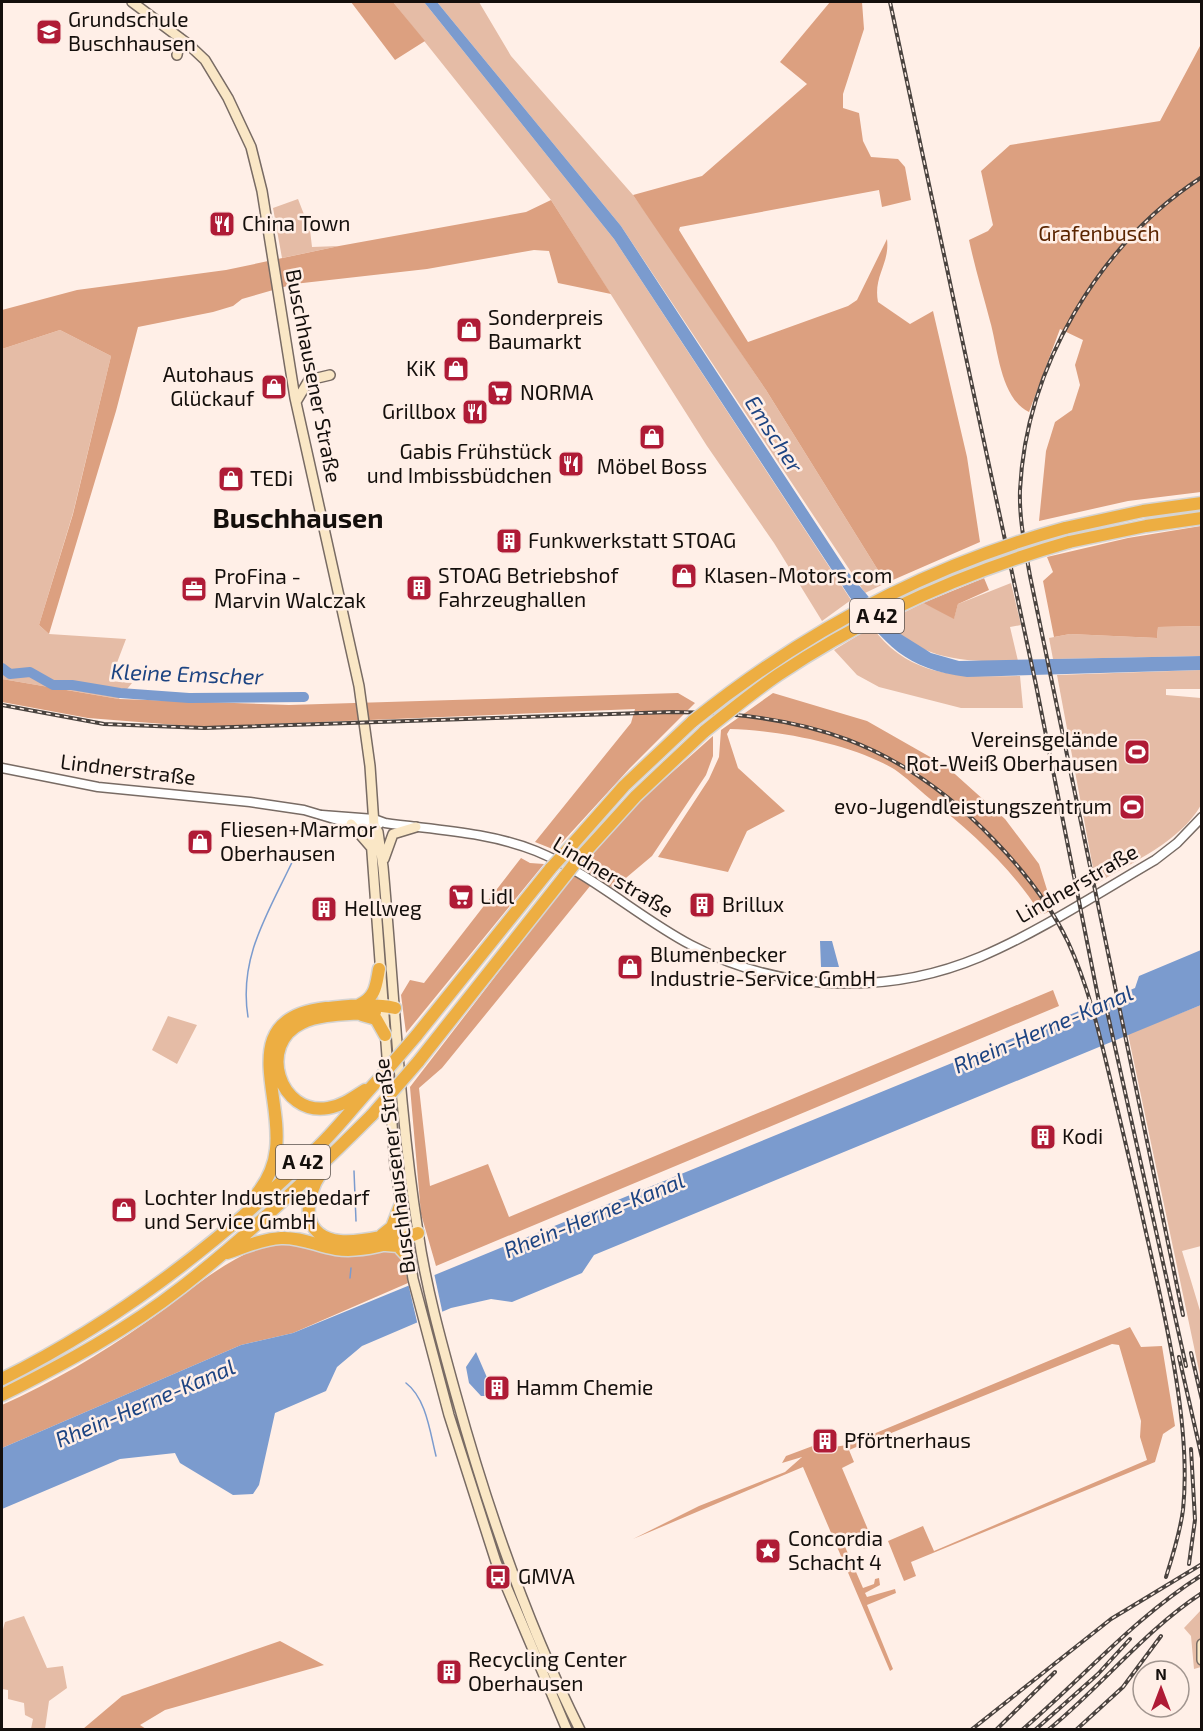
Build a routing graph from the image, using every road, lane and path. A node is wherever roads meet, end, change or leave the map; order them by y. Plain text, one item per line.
1 (132, 2) edge
2 (180, 38) junction
3 (177, 56) dead end
4 (330, 375) dead end
5 (296, 402) junction
6 (1202, 503) edge
7 (1202, 518) edge
8 (2, 768) edge
9 (322, 815) junction
10 (1202, 817) edge
11 (374, 822) junction
12 (351, 824) junction
13 (416, 827) junction
14 (371, 848) junction
15 (383, 867) junction
16 (379, 969) junction
17 (388, 1008) junction
18 (357, 1010) junction
19 (386, 1035) junction
20 (378, 1081) junction
21 (326, 1161) junction
22 (400, 1206) junction
23 (221, 1233) junction
24 (410, 1235) junction
25 (380, 1240) junction
26 (218, 1256) junction
27 (409, 1258) junction
28 (2, 1379) edge
29 (2, 1395) edge
30 (502, 1563) junction
31 (514, 1595) junction
32 (1202, 1644) edge
33 (1202, 1660) edge
34 (567, 1730) edge
35 (580, 1730) edge

1 - 2 main road, Buschhausener Straße
2 - 3 main road
2 - 5 main road, Buschhausener Straße
4 - 5 main road
5 - 11 main road, Buschhausener Straße
6 - 20 highway, A 42, bridge
7 - 21 highway, A 42, bridge
8 - 9 street, Lindnerstraße
9 - 11 street, Lindnerstraße
9 - 12 street, Lindnerstraße
10 - 13 street, Lindnerstraße
11 - 12 street, Lindnerstraße
11 - 13 street, Lindnerstraße
11 - 14 main road, Buschhausener Straße
11 - 15 main road, Buschhausener Straße
12 - 14 main road
13 - 15 main road
14 - 16 main road, Buschhausener Straße
15 - 17 main road, Buschhausener Straße
16 - 17 main road, Buschhausener Straße
16 - 18 highway
17 - 18 highway
17 - 19 main road, Buschhausener Straße
17 - 24 main road, Buschhausener Straße
18 - 19 highway
18 - 20 highway
18 - 23 highway
19 - 22 main road, Buschhausener Straße
20 - 23 highway, A 42
21 - 25 highway
21 - 26 highway, A 42
22 - 24 main road, Buschhausener Straße
22 - 25 highway
23 - 28 highway, A 42
24 - 25 highway
24 - 27 main road, Buschhausener Straße
24 - 30 main road, Buschhausener Straße
25 - 26 highway
25 - 27 highway
26 - 29 highway, A 42
27 - 30 main road, Buschhausener Straße
30 - 31 main road, Buschhausener Straße
31 - 34 main road, Buschhausener Straße
31 - 35 main road, Buschhausener Straße
32 - 33 main road

